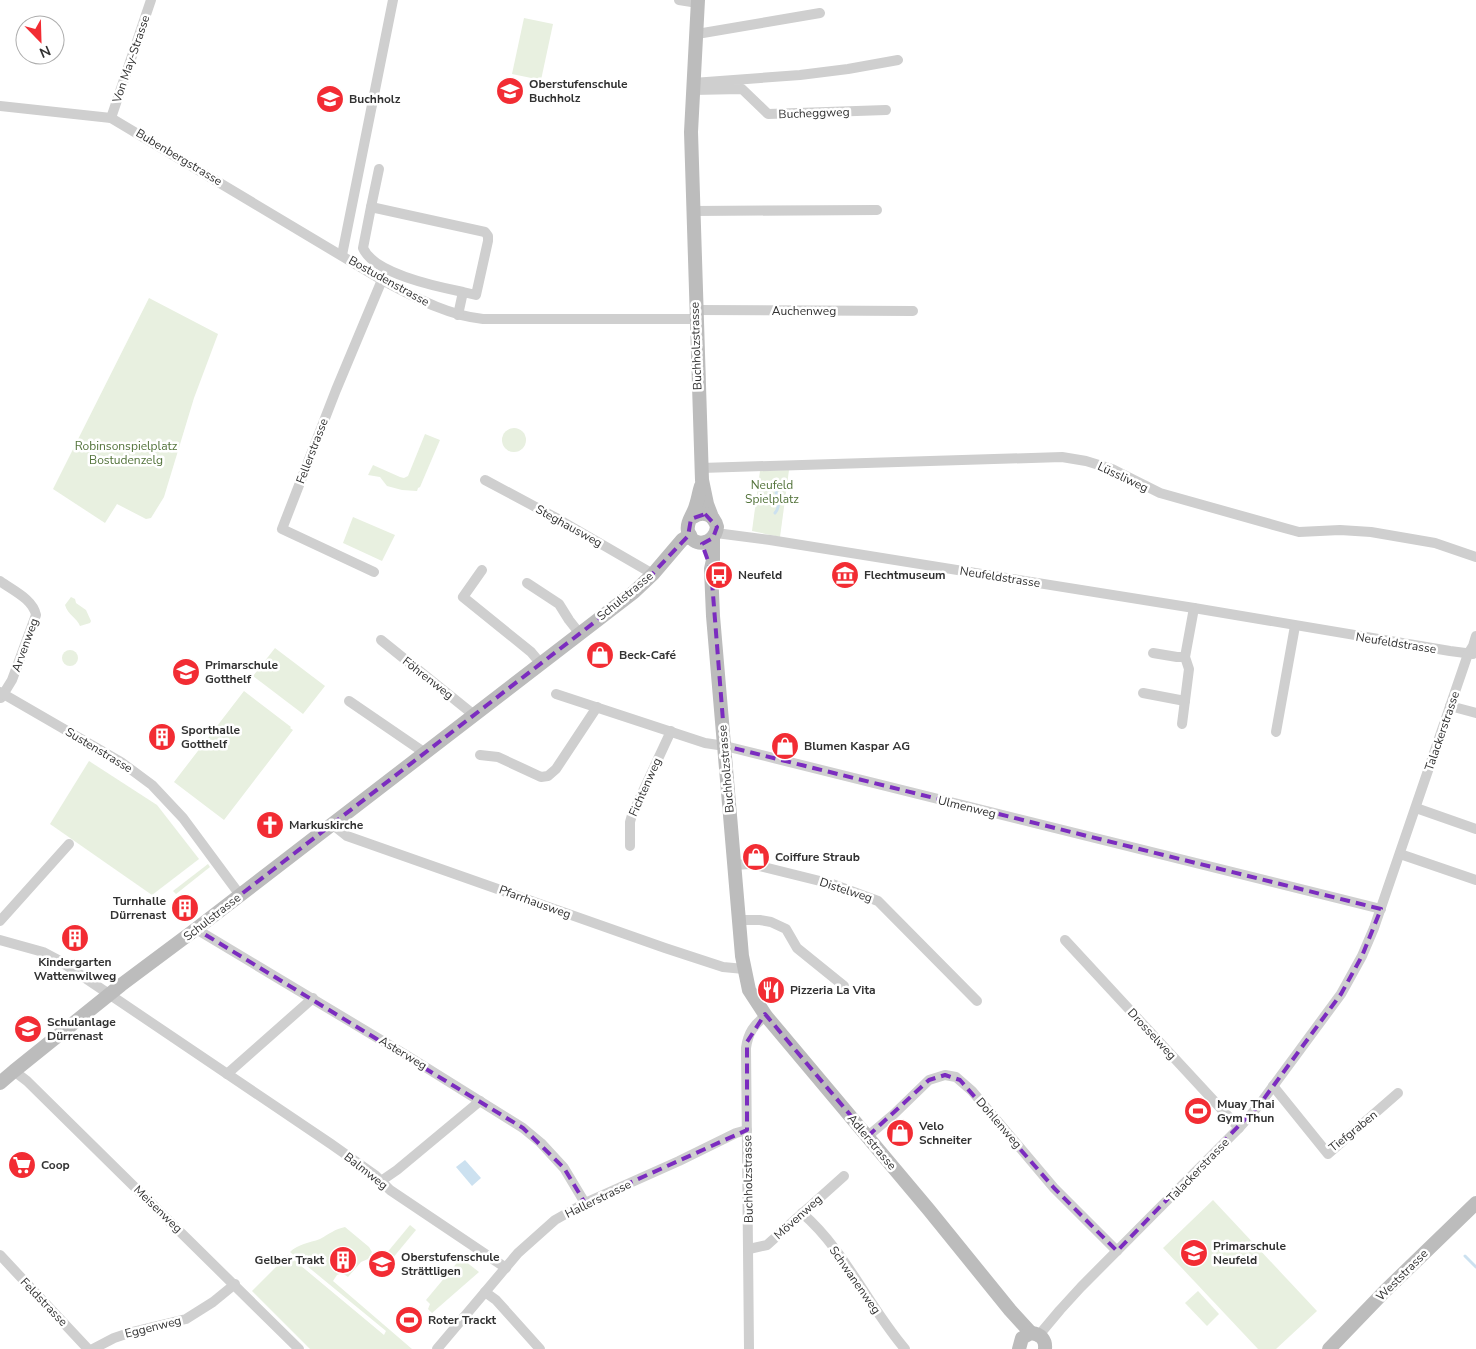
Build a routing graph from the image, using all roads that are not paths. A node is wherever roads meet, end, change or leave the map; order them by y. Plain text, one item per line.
1 (151, 0) edge
2 (393, 0) edge
3 (679, 0) edge
4 (698, 1) edge
5 (820, 13) dead end
6 (697, 34) junction
7 (898, 60) dead end
8 (693, 87) junction
9 (0, 106) edge
10 (886, 110) dead end
11 (111, 118) junction
12 (379, 169) dead end
13 (371, 208) junction
14 (877, 210) dead end
15 (693, 212) junction
16 (342, 255) junction
17 (382, 280) junction
18 (463, 292) junction
19 (913, 311) dead end
20 (458, 315) junction
21 (696, 315) junction
22 (702, 474) junction
23 (484, 480) dead end
24 (693, 517) junction
25 (712, 517) junction
26 (715, 536) junction
27 (694, 539) junction
28 (1476, 557) edge
29 (711, 568) junction
30 (482, 570) dead end
31 (374, 572) dead end
32 (653, 574) junction
33 (0, 581) edge
34 (528, 583) dead end
35 (456, 598) dead end
36 (1194, 608) junction
37 (1295, 626) junction
38 (580, 634) junction
39 (1476, 636) edge
40 (381, 640) dead end
41 (1153, 653) dead end
42 (1472, 654) edge
43 (1185, 657) junction
44 (538, 661) junction
45 (556, 694) dead end
46 (1143, 694) dead end
47 (1, 695) edge
48 (348, 701) dead end
49 (1185, 701) junction
50 (1450, 706) junction
51 (597, 707) junction
52 (1476, 712) edge
53 (474, 715) junction
54 (1182, 724) dead end
55 (671, 731) junction
56 (1276, 732) dead end
57 (725, 746) junction
58 (425, 753) junction
59 (480, 755) dead end
60 (1416, 808) junction
61 (332, 824) junction
62 (1476, 829) edge
63 (69, 844) dead end
64 (630, 846) dead end
65 (1400, 854) junction
66 (734, 865) junction
67 (1476, 880) edge
68 (240, 895) junction
69 (1381, 909) junction
70 (739, 920) junction
71 (0, 921) edge
72 (196, 929) junction
73 (0, 940) edge
74 (1065, 940) dead end
75 (744, 969) junction
76 (844, 986) dead end
77 (108, 995) junction
78 (313, 998) junction
79 (977, 1001) dead end
80 (766, 1016) junction
81 (14, 1071) junction
82 (227, 1074) junction
83 (0, 1083) edge
84 (1274, 1086) junction
85 (1398, 1093) dead end
86 (480, 1101) junction
87 (1239, 1128) junction
88 (747, 1130) junction
89 (868, 1136) junction
90 (844, 1176) dead end
91 (381, 1181) junction
92 (1476, 1203) edge
93 (585, 1204) junction
94 (802, 1213) junction
95 (748, 1250) junction
96 (1117, 1251) junction
97 (0, 1255) edge
98 (506, 1268) junction
99 (235, 1284) junction
100 (485, 1292) junction
101 (1010, 1310) junction
102 (1042, 1342) edge
103 (1019, 1346) edge
104 (88, 1349) edge
105 (93, 1349) edge
106 (299, 1349) edge
107 (437, 1349) edge
108 (540, 1349) edge
109 (749, 1349) edge
110 (905, 1349) edge
111 (1329, 1349) edge

1 - 11 street, Von May-Strasse
2 - 16 street, Bostudenstrasse
3 - 4 street
4 - 6 street, Buchholzstrasse
5 - 6 street
6 - 8 street, Buchholzstrasse
7 - 8 street
8 - 10 street, Bucheggweg
8 - 15 street, Buchholzstrasse
9 - 11 street, Bubenbergstrasse
11 - 16 street, Bubenbergstrasse
12 - 13 street
13 - 18 street
13 - 18 street
14 - 15 street
15 - 21 street, Buchholzstrasse
16 - 17 street, Bostudenstrasse
17 - 20 street, Bostudenstrasse
17 - 31 street, Fellerstrasse
18 - 20 street
19 - 21 street, Auchenweg
20 - 21 street, Bostudenstrasse
21 - 22 street, Buchholzstrasse
22 - 24 street, Buchholzstrasse
22 - 25 street, Buchholzstrasse
22 - 28 street, Lüssliweg
23 - 32 street, Steghausweg
24 - 25 street
24 - 27 street
25 - 26 street
26 - 27 street
26 - 29 street, Buchholzstrasse
26 - 36 street, Neufeldstrasse
27 - 29 street, Buchholzstrasse
27 - 32 street, Schulstrasse
29 - 57 street, Buchholzstrasse
30 - 44 street
32 - 38 street, Schulstrasse
33 - 47 street, Arvenweg
34 - 38 street
35 - 44 street
36 - 37 street, Neufeldstrasse
36 - 43 street
37 - 42 street, Neufeldstrasse
37 - 56 street
38 - 44 street, Schulstrasse
39 - 42 street
40 - 53 street, Föhrenweg
41 - 43 street
42 - 50 street, Talackerstrasse
43 - 49 street
44 - 53 street, Schulstrasse
45 - 51 street, Ulmenweg
46 - 49 street
47 - 68 street, Sustenstrasse
48 - 58 street
49 - 54 street
50 - 52 street
50 - 60 street, Talackerstrasse
51 - 55 street, Ulmenweg
51 - 59 street
53 - 58 street, Schulstrasse
55 - 57 street, Ulmenweg
55 - 64 street, Fichtenweg
57 - 66 street, Buchholzstrasse
57 - 69 street, Ulmenweg
58 - 61 street, Schulstrasse
60 - 62 street
60 - 65 street, Talackerstrasse
61 - 68 street, Schulstrasse
61 - 75 street, Pfarrhausweg
63 - 71 street
65 - 67 street
65 - 69 street, Talackerstrasse
66 - 70 street, Buchholzstrasse
66 - 79 street, Distelweg
68 - 72 street, Schulstrasse
69 - 84 street, Talackerstrasse
70 - 75 street, Buchholzstrasse
70 - 76 street
72 - 77 street, Schulstrasse
72 - 78 street, Asterweg
73 - 77 street, Balmweg
74 - 87 street, Drosselweg
75 - 80 street, Adlerstrasse
77 - 81 street, Schulstrasse
77 - 82 street, Balmweg
78 - 82 street
78 - 86 street, Asterweg
80 - 88 street, Buchholzstrasse
80 - 89 street, Adlerstrasse
81 - 83 street, Schulstrasse
81 - 99 street, Meisenweg
82 - 91 street, Balmweg
84 - 85 street, Tiefgraben
84 - 87 street, Talackerstrasse
86 - 91 street
86 - 93 street, Asterweg
87 - 96 street, Talackerstrasse
88 - 93 street, Hallerstrasse
88 - 95 street, Buchholzstrasse
89 - 96 street, Dohlenweg
89 - 101 street, Adlerstrasse
90 - 94 street, Mövenweg
91 - 98 street, Balmweg
92 - 111 street, Weststrasse
93 - 98 street, Hallerstrasse
94 - 95 street, Mövenweg
94 - 110 street, Schwanenweg
95 - 109 street, Buchholzstrasse
96 - 102 street, Talackerstrasse
97 - 104 street, Feldstrasse
98 - 100 street, Hallerstrasse
99 - 105 street, Eggenweg
99 - 106 street, Meisenweg
100 - 107 street, Hallerstrasse
100 - 108 street
101 - 102 street, Adlerstrasse
101 - 103 street, Adlerstrasse
102 - 103 street

